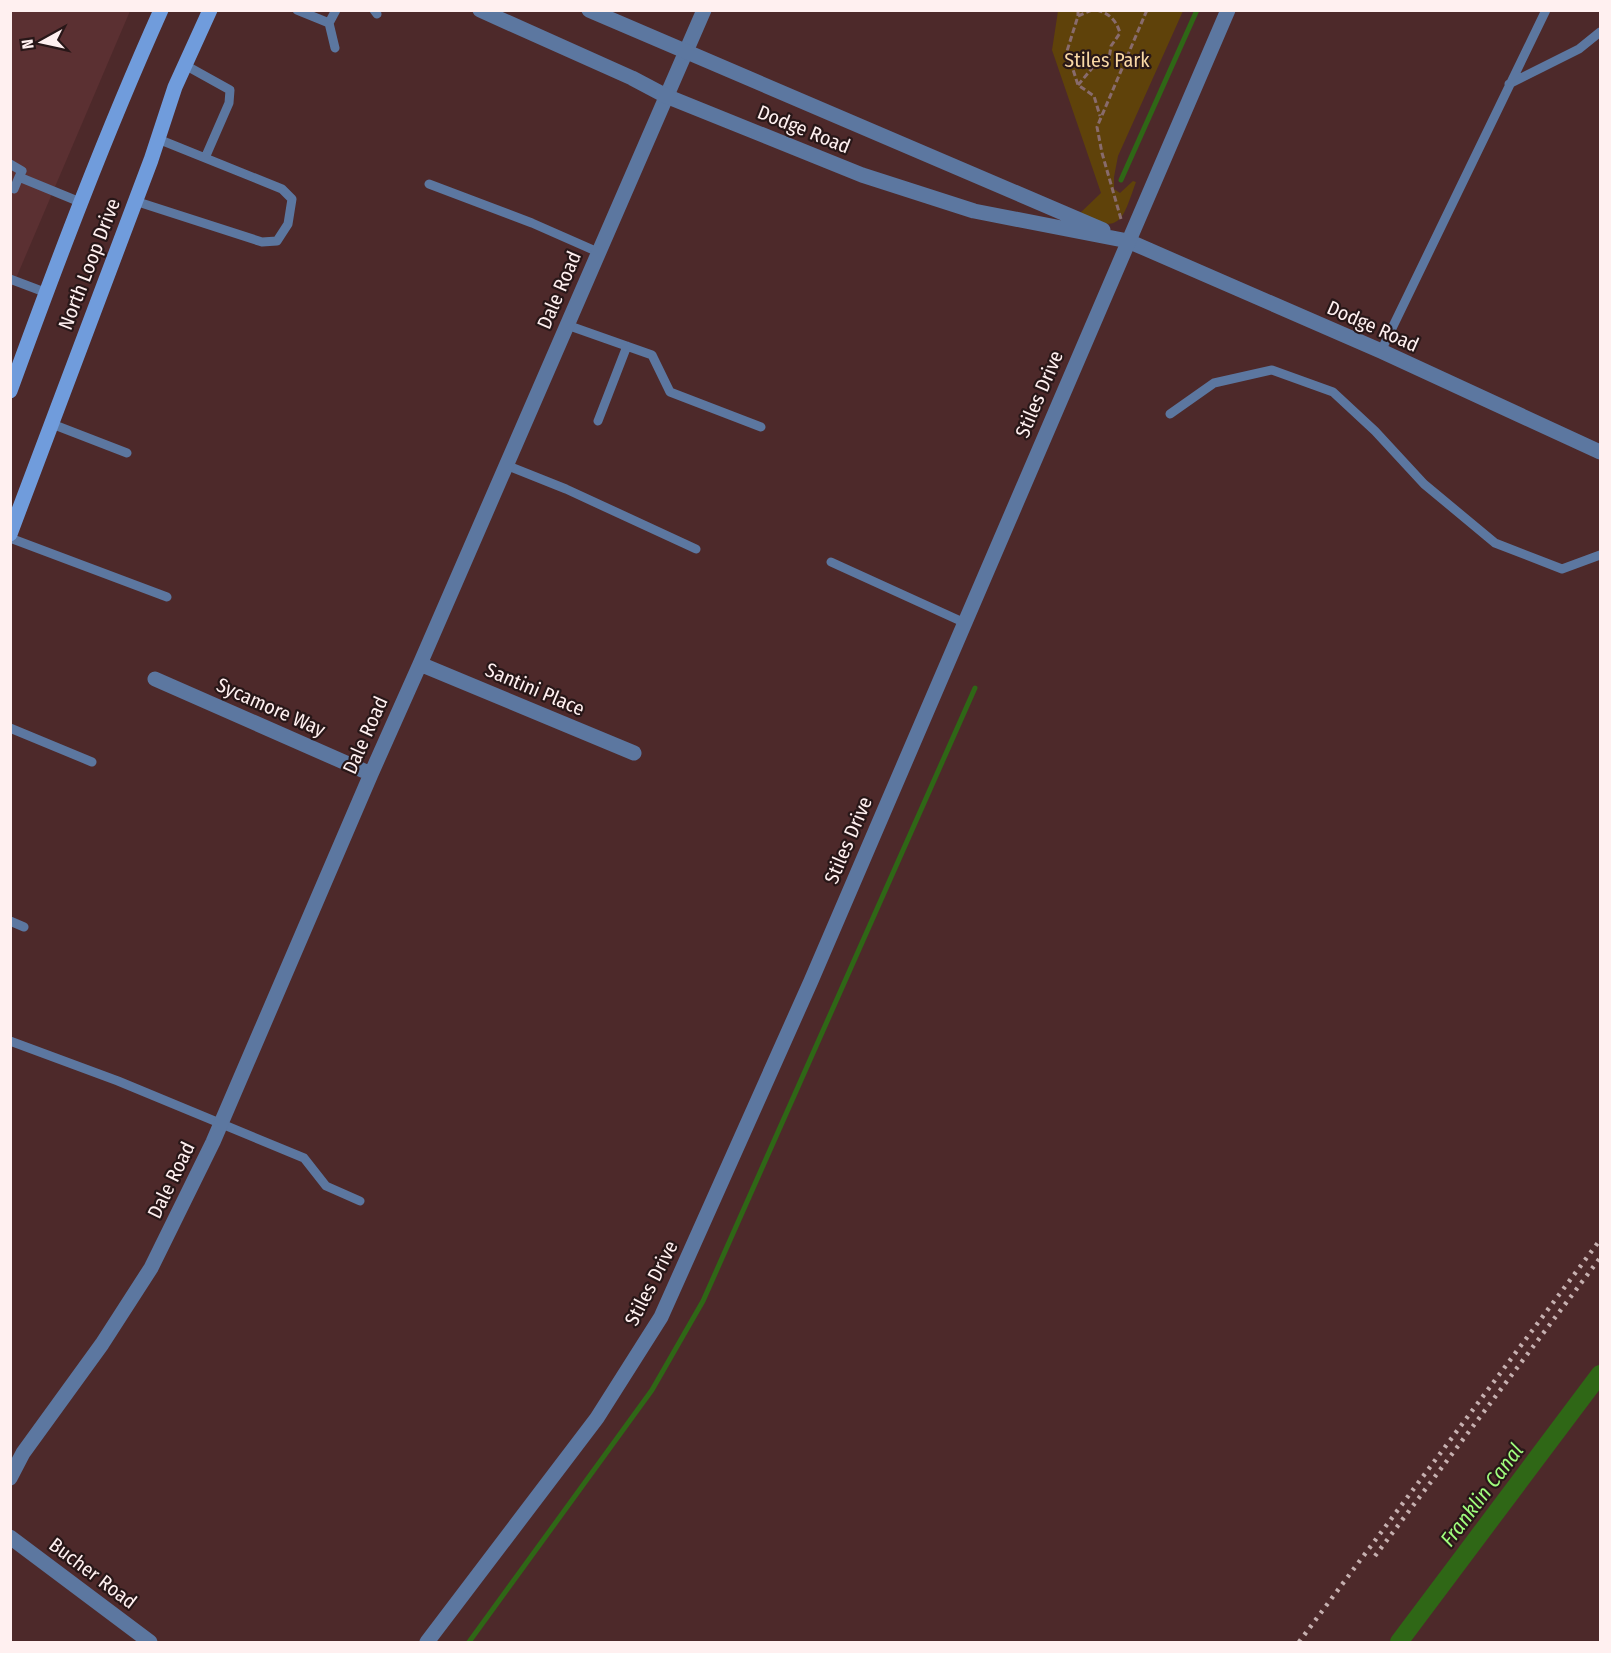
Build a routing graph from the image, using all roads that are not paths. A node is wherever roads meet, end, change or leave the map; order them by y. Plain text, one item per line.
1 (210, 10) edge
2 (219, 10) edge
3 (297, 10) edge
4 (336, 10) edge
5 (480, 10) edge
6 (589, 10) edge
7 (704, 10) edge
8 (1228, 10) edge
9 (1546, 10) edge
10 (160, 12) edge
11 (329, 23) junction
12 (201, 28) junction
13 (1600, 33) edge
14 (335, 48) dead end
15 (686, 53) junction
16 (185, 64) junction
17 (1509, 84) junction
18 (666, 96) junction
19 (158, 139) junction
20 (205, 158) junction
21 (10, 164) edge
22 (19, 177) junction
23 (429, 184) dead end
24 (10, 187) edge
25 (135, 201) junction
26 (80, 202) junction
27 (1128, 241) junction
28 (598, 252) junction
29 (10, 279) edge
30 (47, 293) junction
31 (567, 325) junction
32 (627, 346) junction
33 (1381, 351) junction
34 (10, 391) edge
35 (1170, 414) dead end
36 (598, 421) dead end
37 (52, 424) junction
38 (761, 427) dead end
39 (1600, 452) edge
40 (127, 453) dead end
41 (506, 465) junction
42 (10, 536) edge
43 (696, 549) dead end
44 (1600, 555) edge
45 (831, 562) dead end
46 (168, 597) dead end
47 (965, 623) junction
48 (420, 664) junction
49 (155, 679) dead end
50 (10, 728) edge
51 (634, 753) dead end
52 (92, 762) dead end
53 (370, 774) junction
54 (10, 921) edge
55 (24, 927) dead end
56 (10, 1041) edge
57 (221, 1122) junction
58 (360, 1201) dead end
59 (23, 1454) junction
60 (10, 1465) edge
61 (10, 1478) edge
62 (10, 1537) edge
63 (150, 1642) edge
64 (427, 1642) edge

1 - 12 main road, North Loop Drive
2 - 12 main road
3 - 11 lane
4 - 11 lane
5 - 18 street, Dodge Road
6 - 15 street, Dodge Road
7 - 15 street, Dale Road
8 - 27 street, Stiles Drive
9 - 17 lane
10 - 26 main road, North Loop Drive
11 - 14 lane
12 - 16 main road, North Loop Drive
13 - 17 lane
15 - 18 street, Dale Road
15 - 27 street, Dodge Road
16 - 19 main road, North Loop Drive
16 - 20 lane
17 - 33 lane
18 - 27 street, Dodge Road
18 - 28 street, Dale Road
19 - 20 lane
19 - 25 main road, North Loop Drive
20 - 25 lane
21 - 22 lane
22 - 24 lane
22 - 26 lane
23 - 28 lane
25 - 37 main road, North Loop Drive
26 - 30 main road, North Loop Drive
27 - 33 street, Dodge Road
27 - 47 street, Stiles Drive
28 - 31 street, Dale Road
29 - 30 lane
30 - 34 main road, North Loop Drive
31 - 32 lane
31 - 41 street, Dale Road
32 - 36 lane
32 - 38 lane
33 - 39 street, Dodge Road
35 - 44 lane
37 - 40 lane
37 - 42 main road, North Loop Drive
41 - 43 lane
41 - 48 street, Dale Road
42 - 46 lane
45 - 47 lane
47 - 64 street, Stiles Drive
48 - 51 street, Santini Place
48 - 53 street, Dale Road
49 - 53 street, Sycamore Way
50 - 52 lane
53 - 57 street, Dale Road
54 - 55 lane
56 - 57 lane
57 - 58 lane
57 - 59 street, Dale Road
59 - 60 street, Dale Road
59 - 61 street, Dale Road
62 - 63 street, Bucher Road

